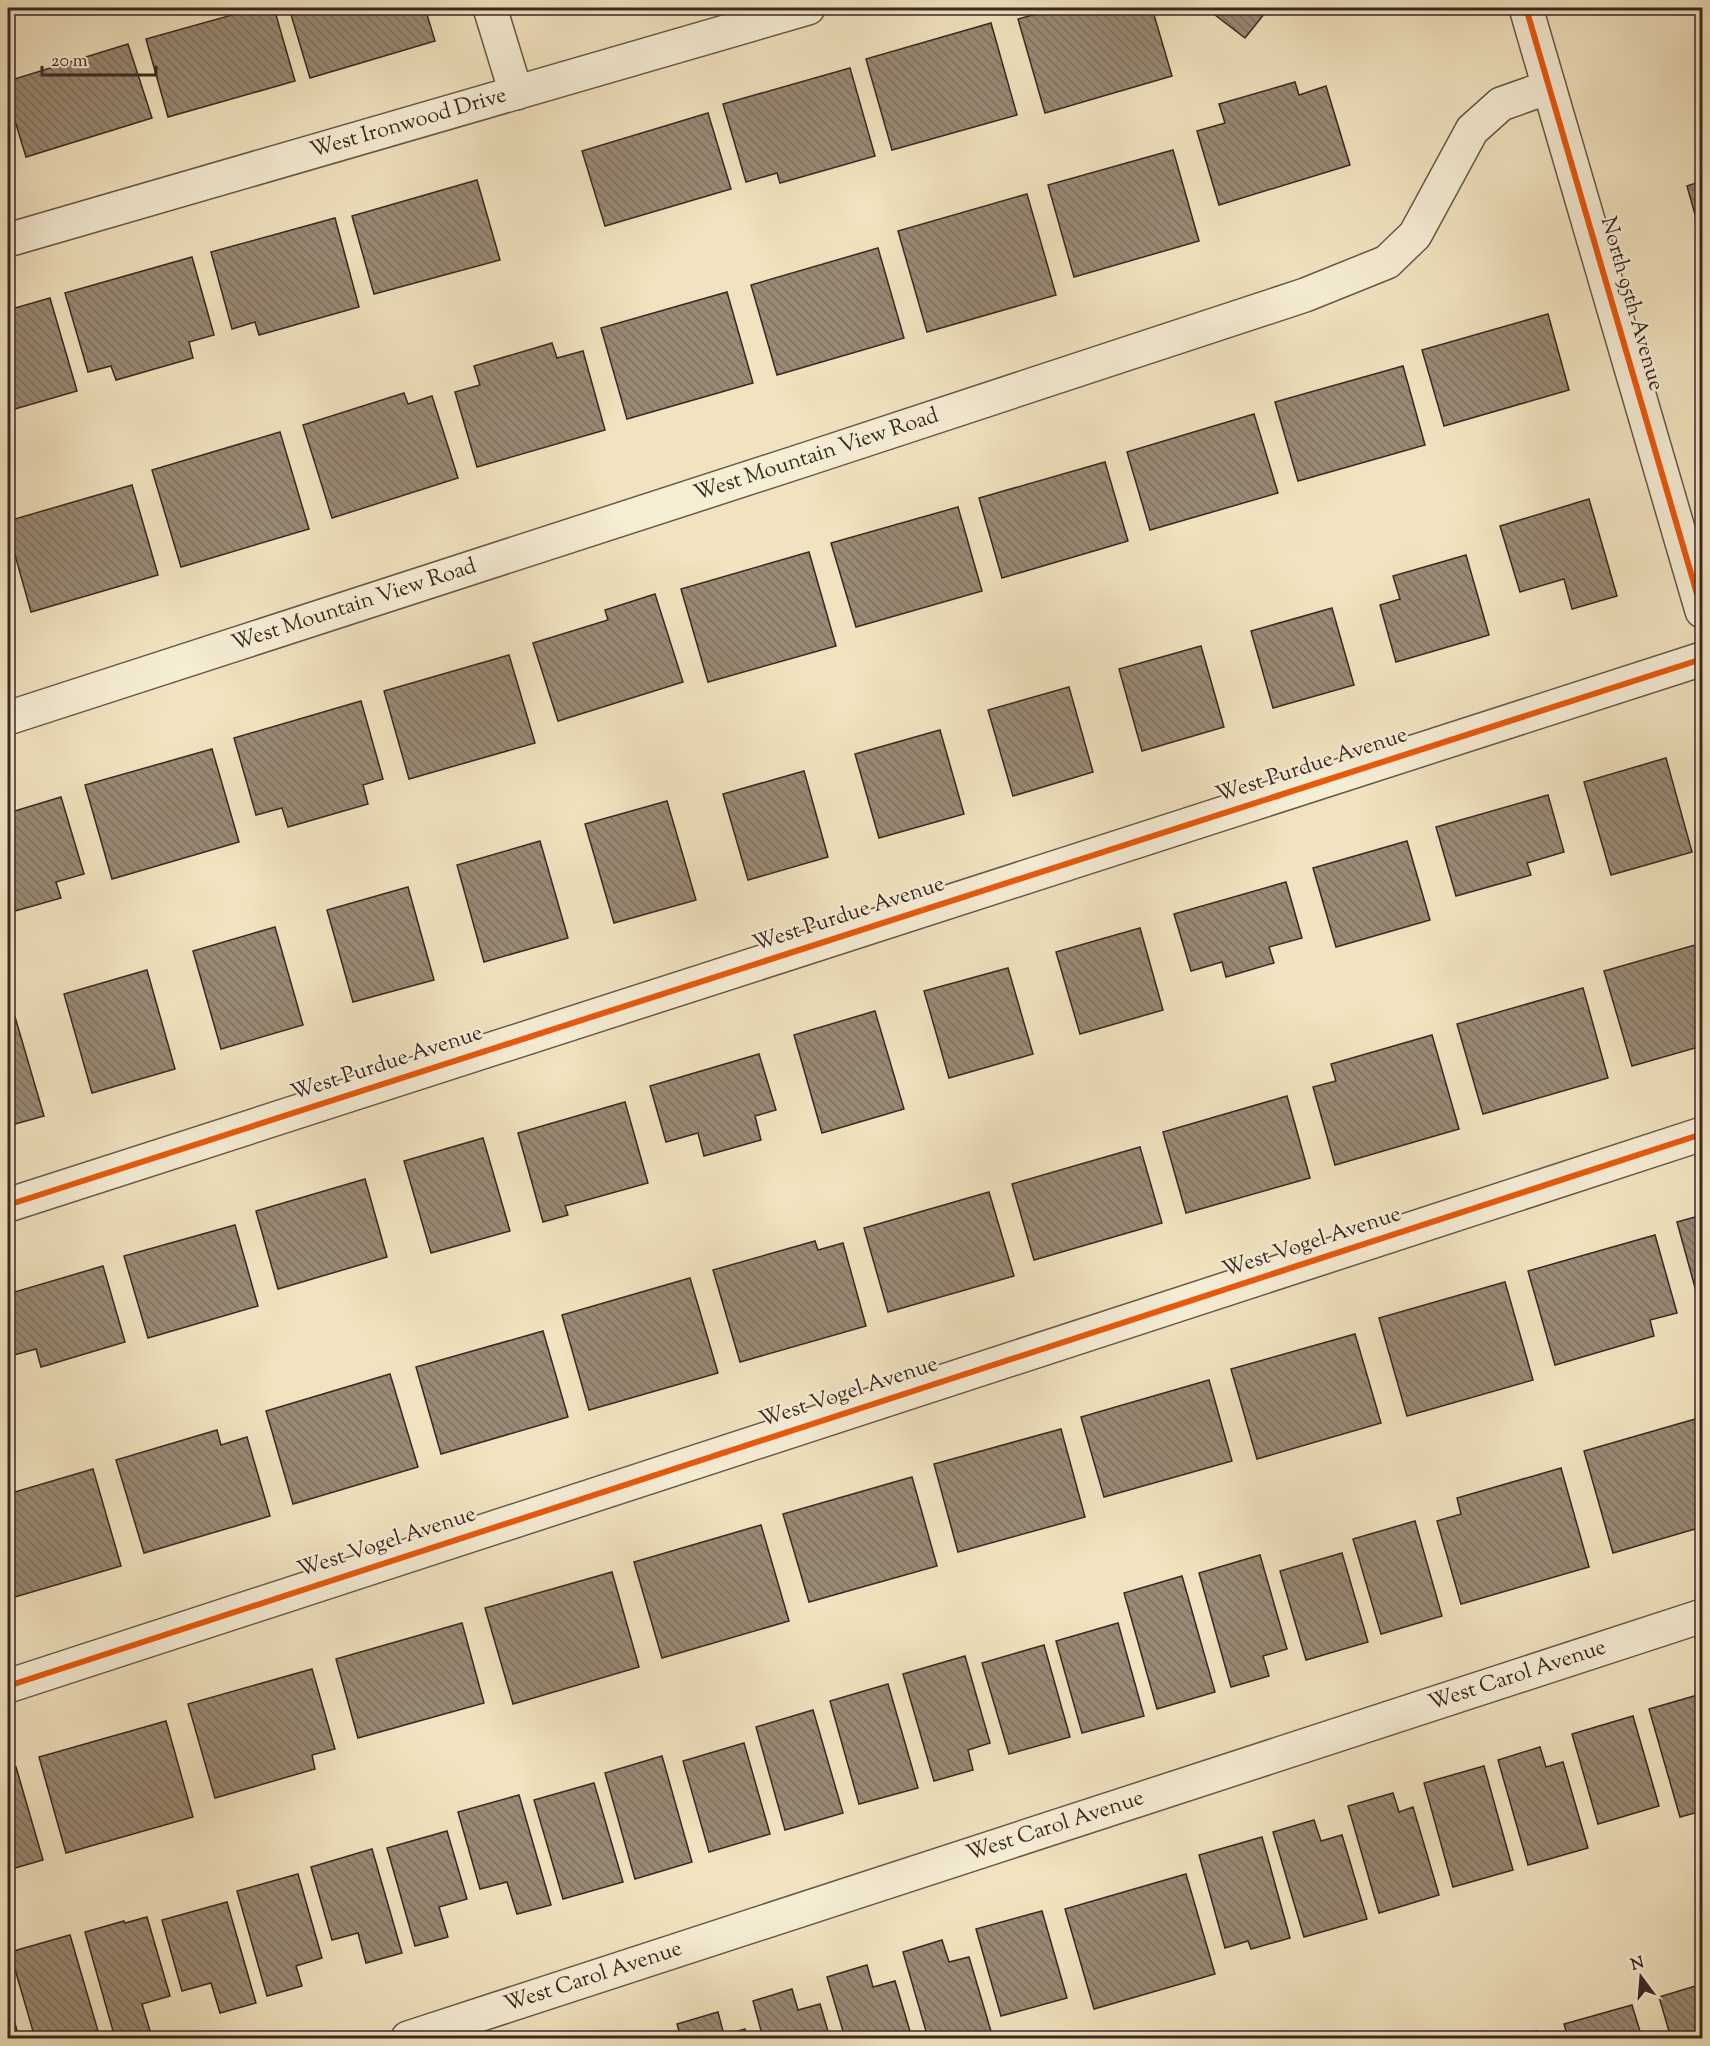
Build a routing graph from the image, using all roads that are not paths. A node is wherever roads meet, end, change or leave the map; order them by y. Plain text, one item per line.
1 (490, 8) edge
2 (808, 8) edge
3 (1526, 8) edge
4 (1549, 87) junction
5 (516, 93) junction
6 (8, 240) edge
7 (1702, 611) edge
8 (1702, 659) edge
9 (8, 718) edge
10 (1702, 1134) edge
11 (8, 1205) edge
12 (1702, 1616) edge
13 (8, 1686) edge
14 (408, 2038) edge

1 - 5 street
2 - 5 street, West Ironwood Drive
3 - 4 street, North 95th Avenue
4 - 7 street, North 95th Avenue
4 - 9 street, West Mountain View Road
5 - 6 street, West Ironwood Drive
8 - 11 street, West Purdue Avenue
10 - 13 street, West Vogel Avenue
12 - 14 street, West Carol Avenue

